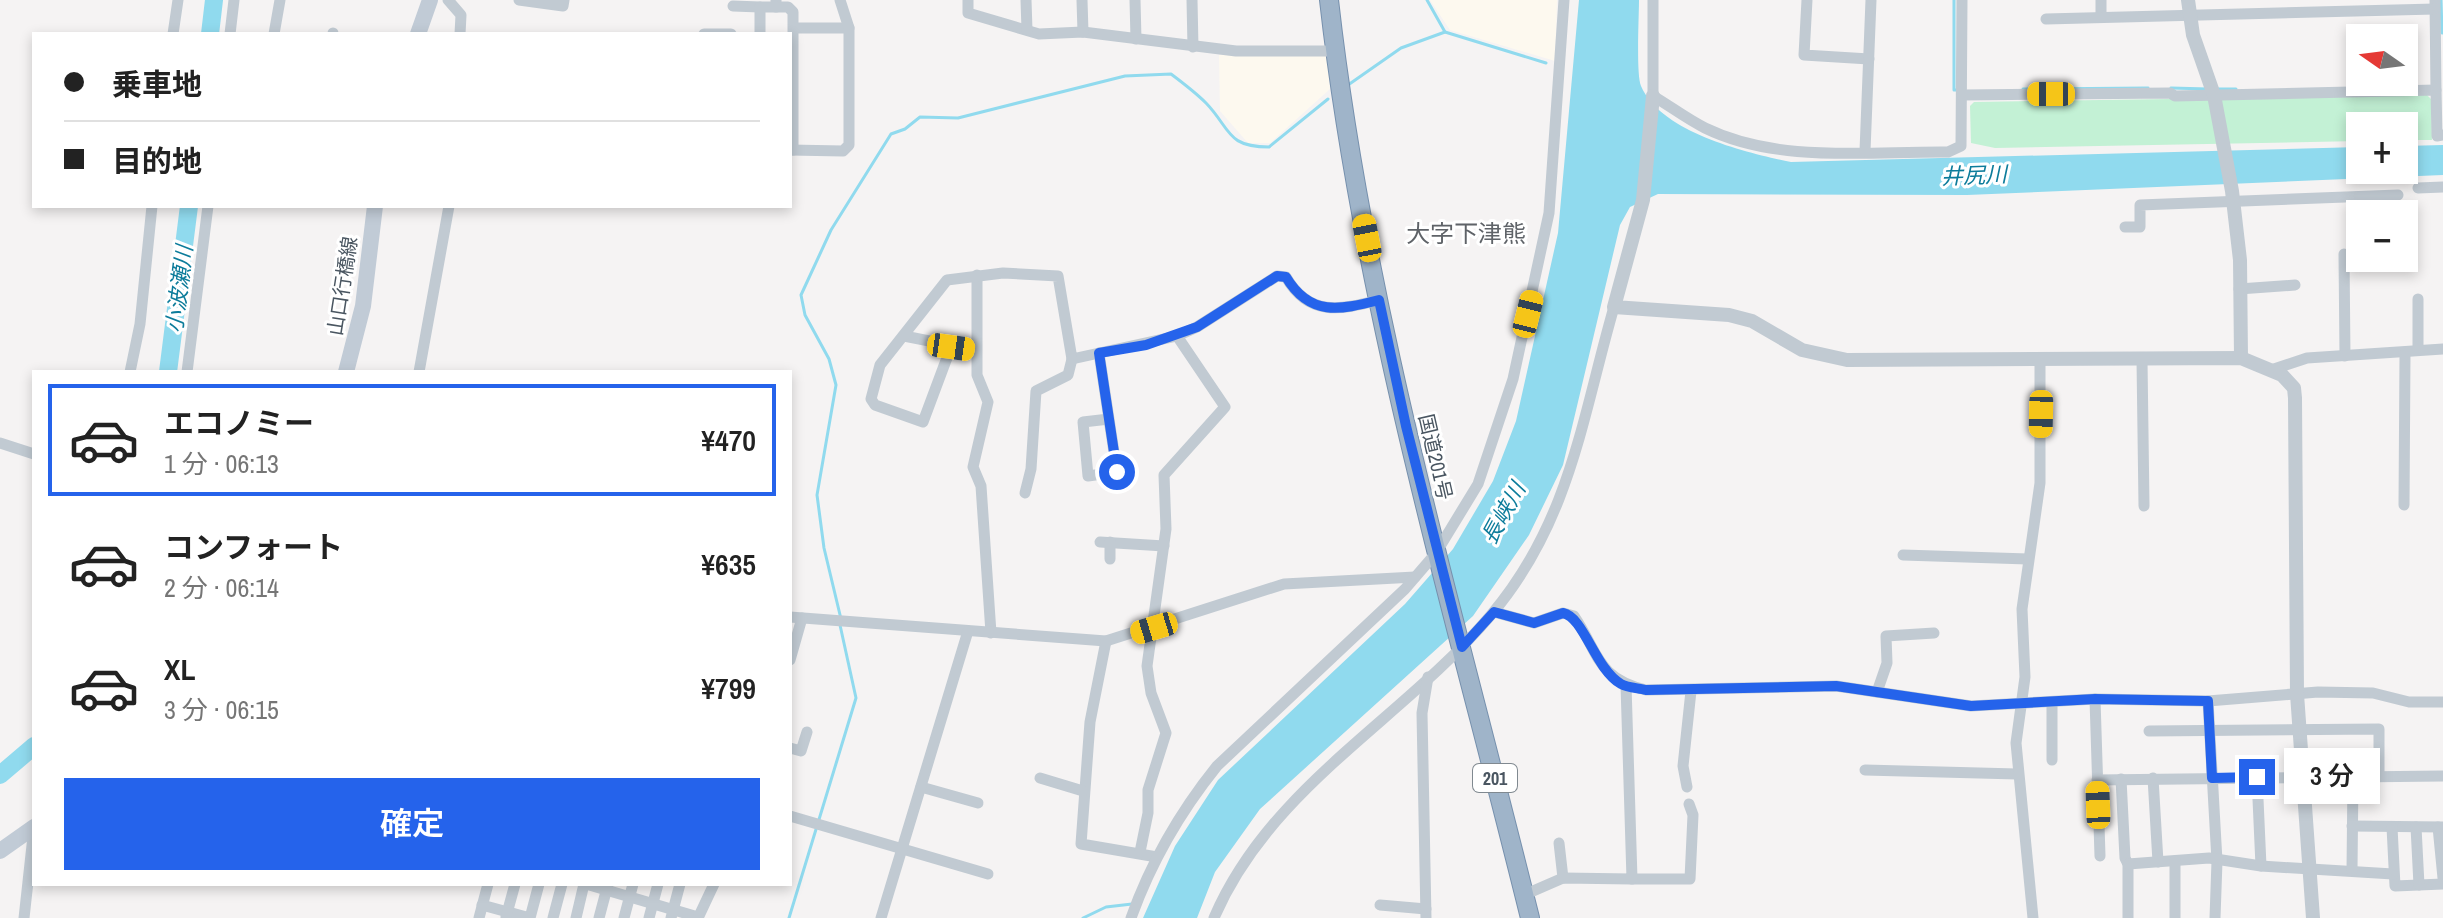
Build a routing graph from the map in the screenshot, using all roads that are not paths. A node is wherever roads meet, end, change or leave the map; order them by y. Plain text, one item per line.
1 (178, 0) edge
2 (234, 0) edge
3 (280, 0) edge
4 (430, 0) edge
5 (448, 0) edge
6 (519, 0) edge
7 (564, 0) edge
8 (840, 0) edge
9 (968, 0) edge
10 (1026, 0) edge
11 (1082, 0) edge
12 (1135, 0) edge
13 (1192, 0) edge
14 (1329, 0) edge
15 (1564, 0) edge
16 (1653, 0) edge
17 (1807, 0) edge
18 (1871, 0) edge
19 (1962, 0) edge
20 (2101, 0) edge
21 (776, 4) edge
22 (2435, 5) edge
23 (733, 6) dead end
24 (2308, 6) edge
25 (760, 7) junction
26 (2188, 7) edge
27 (2101, 17) junction
28 (2046, 19) dead end
29 (794, 28) junction
30 (849, 28) junction
31 (1027, 30) junction
32 (173, 32) edge
33 (230, 32) edge
34 (274, 32) edge
35 (419, 32) edge
36 (460, 32) edge
37 (760, 32) edge
38 (1083, 32) junction
39 (1136, 39) junction
40 (1193, 47) junction
41 (1334, 51) junction
42 (1869, 59) junction
43 (2436, 90) junction
44 (1962, 95) junction
45 (2214, 95) junction
46 (1653, 96) junction
47 (2443, 135) edge
48 (792, 150) edge
49 (1865, 151) junction
50 (2443, 187) edge
51 (2418, 188) dead end
52 (2398, 195) dead end
53 (2233, 197) junction
54 (152, 208) edge
55 (208, 208) edge
56 (375, 208) edge
57 (449, 208) edge
58 (2125, 227) dead end
59 (2344, 254) dead end
60 (977, 275) junction
61 (2295, 285) dead end
62 (2239, 289) junction
63 (2418, 299) dead end
64 (1379, 300) junction
65 (1614, 307) junction
66 (904, 336) junction
67 (1177, 336) junction
68 (951, 347) junction
69 (2443, 349) edge
70 (975, 350) junction
71 (2412, 352) junction
72 (1099, 353) junction
73 (2345, 356) junction
74 (2241, 358) junction
75 (1072, 359) junction
76 (2142, 360) junction
77 (2040, 362) junction
78 (2274, 369) junction
79 (130, 370) edge
80 (187, 370) edge
81 (347, 370) edge
82 (419, 370) edge
83 (1109, 419) junction
84 (0, 443) edge
85 (32, 453) edge
86 (1025, 493) dead end
87 (2404, 505) dead end
88 (2144, 506) dead end
89 (1164, 546) junction
90 (1903, 555) dead end
91 (1438, 556) junction
92 (1110, 559) dead end
93 (2028, 559) junction
94 (1415, 577) junction
95 (1494, 612) junction
96 (796, 618) edge
97 (1154, 628) junction
98 (968, 631) junction
99 (991, 633) junction
100 (1934, 633) dead end
101 (1106, 641) junction
102 (1461, 643) junction
103 (792, 646) edge
104 (1428, 677) junction
105 (1626, 685) junction
106 (1691, 691) junction
107 (1877, 692) junction
108 (2297, 694) junction
109 (2095, 699) junction
110 (2208, 701) junction
111 (2443, 702) edge
112 (2052, 703) junction
113 (2022, 705) junction
114 (2299, 728) junction
115 (2210, 730) junction
116 (2149, 731) dead end
117 (807, 732) dead end
118 (792, 749) edge
119 (2052, 760) dead end
120 (1865, 770) dead end
121 (2017, 774) junction
122 (2353, 776) junction
123 (2379, 776) junction
124 (2443, 776) edge
125 (2257, 777) junction
126 (2301, 777) junction
127 (1040, 778) dead end
128 (2153, 778) junction
129 (2212, 778) junction
130 (2121, 779) junction
131 (2097, 780) junction
132 (921, 787) junction
133 (1687, 787) dead end
134 (1083, 791) junction
135 (978, 803) dead end
136 (1689, 804) dead end
137 (792, 817) edge
138 (2352, 826) junction
139 (2392, 827) junction
140 (2416, 827) junction
141 (2440, 827) edge
142 (32, 828) edge
143 (1559, 843) dead end
144 (32, 845) edge
145 (902, 850) junction
146 (0, 851) edge
147 (1140, 852) junction
148 (2100, 856) dead end
149 (1157, 857) junction
150 (2175, 861) junction
151 (2217, 861) junction
152 (2158, 862) junction
153 (2128, 864) junction
154 (2261, 866) junction
155 (2307, 868) junction
156 (2352, 870) junction
157 (988, 874) dead end
158 (2393, 874) junction
159 (1563, 878) junction
160 (2443, 878) edge
161 (1632, 879) junction
162 (2443, 884) edge
163 (2419, 885) junction
164 (487, 886) edge
165 (514, 886) edge
166 (538, 886) edge
167 (561, 886) edge
168 (584, 886) edge
169 (632, 886) edge
170 (658, 886) edge
171 (679, 886) edge
172 (713, 886) edge
173 (607, 887) edge
174 (1524, 895) junction
175 (629, 897) junction
176 (653, 904) junction
177 (482, 905) junction
178 (1380, 905) dead end
179 (1426, 913) edge
180 (672, 914) edge
181 (507, 915) edge
182 (24, 918) edge
183 (479, 918) edge
184 (553, 918) edge
185 (576, 918) edge
186 (599, 918) edge
187 (624, 918) edge
188 (649, 918) edge
189 (698, 918) edge
190 (881, 918) edge
191 (1131, 918) edge
192 (1214, 918) edge
193 (1530, 918) edge
194 (2033, 918) edge
195 (2128, 918) edge
196 (2175, 918) edge
197 (2215, 918) edge
198 (2313, 918) edge

1 - 32 street
2 - 33 street
3 - 34 street
4 - 35 main road
5 - 36 street
6 - 7 street
8 - 30 street
9 - 31 street
10 - 31 street
11 - 38 street
12 - 39 street
13 - 40 street
14 - 41 highway, 国道201号 / 201
15 - 91 street
16 - 46 street
17 - 42 street
18 - 42 street
19 - 44 street
20 - 27 street
21 - 25 street
21 - 29 street
22 - 24 street
22 - 43 street
23 - 25 street
24 - 26 street
25 - 37 street
26 - 27 street
26 - 45 street
27 - 28 street
29 - 30 street
29 - 48 street
30 - 48 street
31 - 38 street
38 - 39 street
39 - 40 street
40 - 41 street
41 - 64 highway, 国道201号 / 201
42 - 49 street
43 - 45 street
43 - 47 street
44 - 45 street
44 - 49 street
45 - 53 street
46 - 49 street
46 - 65 street
50 - 51 street
52 - 53 street
53 - 58 street
53 - 62 street
54 - 79 street
55 - 80 street
56 - 81 main road, 山口行橋線
57 - 82 street
59 - 73 street
60 - 66 street
60 - 70 street
60 - 75 street
61 - 62 street
62 - 74 street
63 - 71 street
64 - 67 street
64 - 91 highway, 国道201号 / 201
65 - 77 street
65 - 95 street
66 - 68 street
66 - 68 street
67 - 72 street
67 - 89 street
68 - 70 street
69 - 71 street
70 - 99 street
71 - 73 street
71 - 87 street
72 - 75 street
72 - 83 street
73 - 78 street
74 - 76 street
74 - 78 street
75 - 86 street
76 - 77 street
76 - 88 street
77 - 93 street
78 - 108 street
83 - 83 street
84 - 85 street
89 - 92 street
89 - 97 street
90 - 93 street
91 - 94 street
91 - 102 highway, 国道201号 / 201
93 - 113 street
94 - 97 street
94 - 149 street
95 - 102 street
95 - 105 street
96 - 98 street
96 - 103 street
97 - 101 street
97 - 147 street
98 - 99 street
98 - 132 street
99 - 101 street
100 - 107 street
101 - 134 street
102 - 104 street
102 - 174 highway, 国道201号 / 201
104 - 179 street
104 - 192 street
105 - 106 street
105 - 161 street
106 - 107 street
106 - 133 street
107 - 113 street
108 - 110 street
108 - 111 street
108 - 114 street
109 - 110 street
109 - 112 street
109 - 131 street
110 - 115 street
112 - 113 street
112 - 119 street
113 - 121 street
114 - 115 street
114 - 123 street
114 - 126 street
115 - 116 street
115 - 129 street
117 - 118 street
120 - 121 street
121 - 194 street
122 - 123 street
122 - 126 street
122 - 138 street
123 - 124 street
125 - 126 street
125 - 129 street
125 - 154 street
126 - 155 street
127 - 134 street
128 - 129 street
128 - 130 street
128 - 152 street
129 - 151 street
130 - 131 street
130 - 153 street
131 - 148 street
132 - 135 street
132 - 145 street
134 - 147 street
136 - 161 street
137 - 145 street
138 - 139 street
138 - 156 street
139 - 140 street
139 - 158 street
140 - 141 street
140 - 163 street
141 - 160 street
142 - 146 main road
143 - 159 street
144 - 182 street
145 - 157 street
145 - 190 street
147 - 149 street
149 - 191 street
150 - 151 street
150 - 152 street
150 - 196 street
151 - 154 street
151 - 197 street
152 - 153 street
153 - 195 street
154 - 155 street
155 - 156 street
155 - 198 street
156 - 158 street
158 - 163 street
159 - 161 street
159 - 174 street
162 - 163 street
164 - 177 street
165 - 181 street
166 - 181 street
167 - 184 street
168 - 185 street
169 - 175 street
170 - 176 street
171 - 180 street
172 - 189 street
173 - 175 street
173 - 186 street
174 - 193 highway, 国道201号 / 201
175 - 176 street
175 - 187 street
176 - 180 street
176 - 188 street
177 - 181 street
177 - 183 street
178 - 179 street
180 - 189 street

